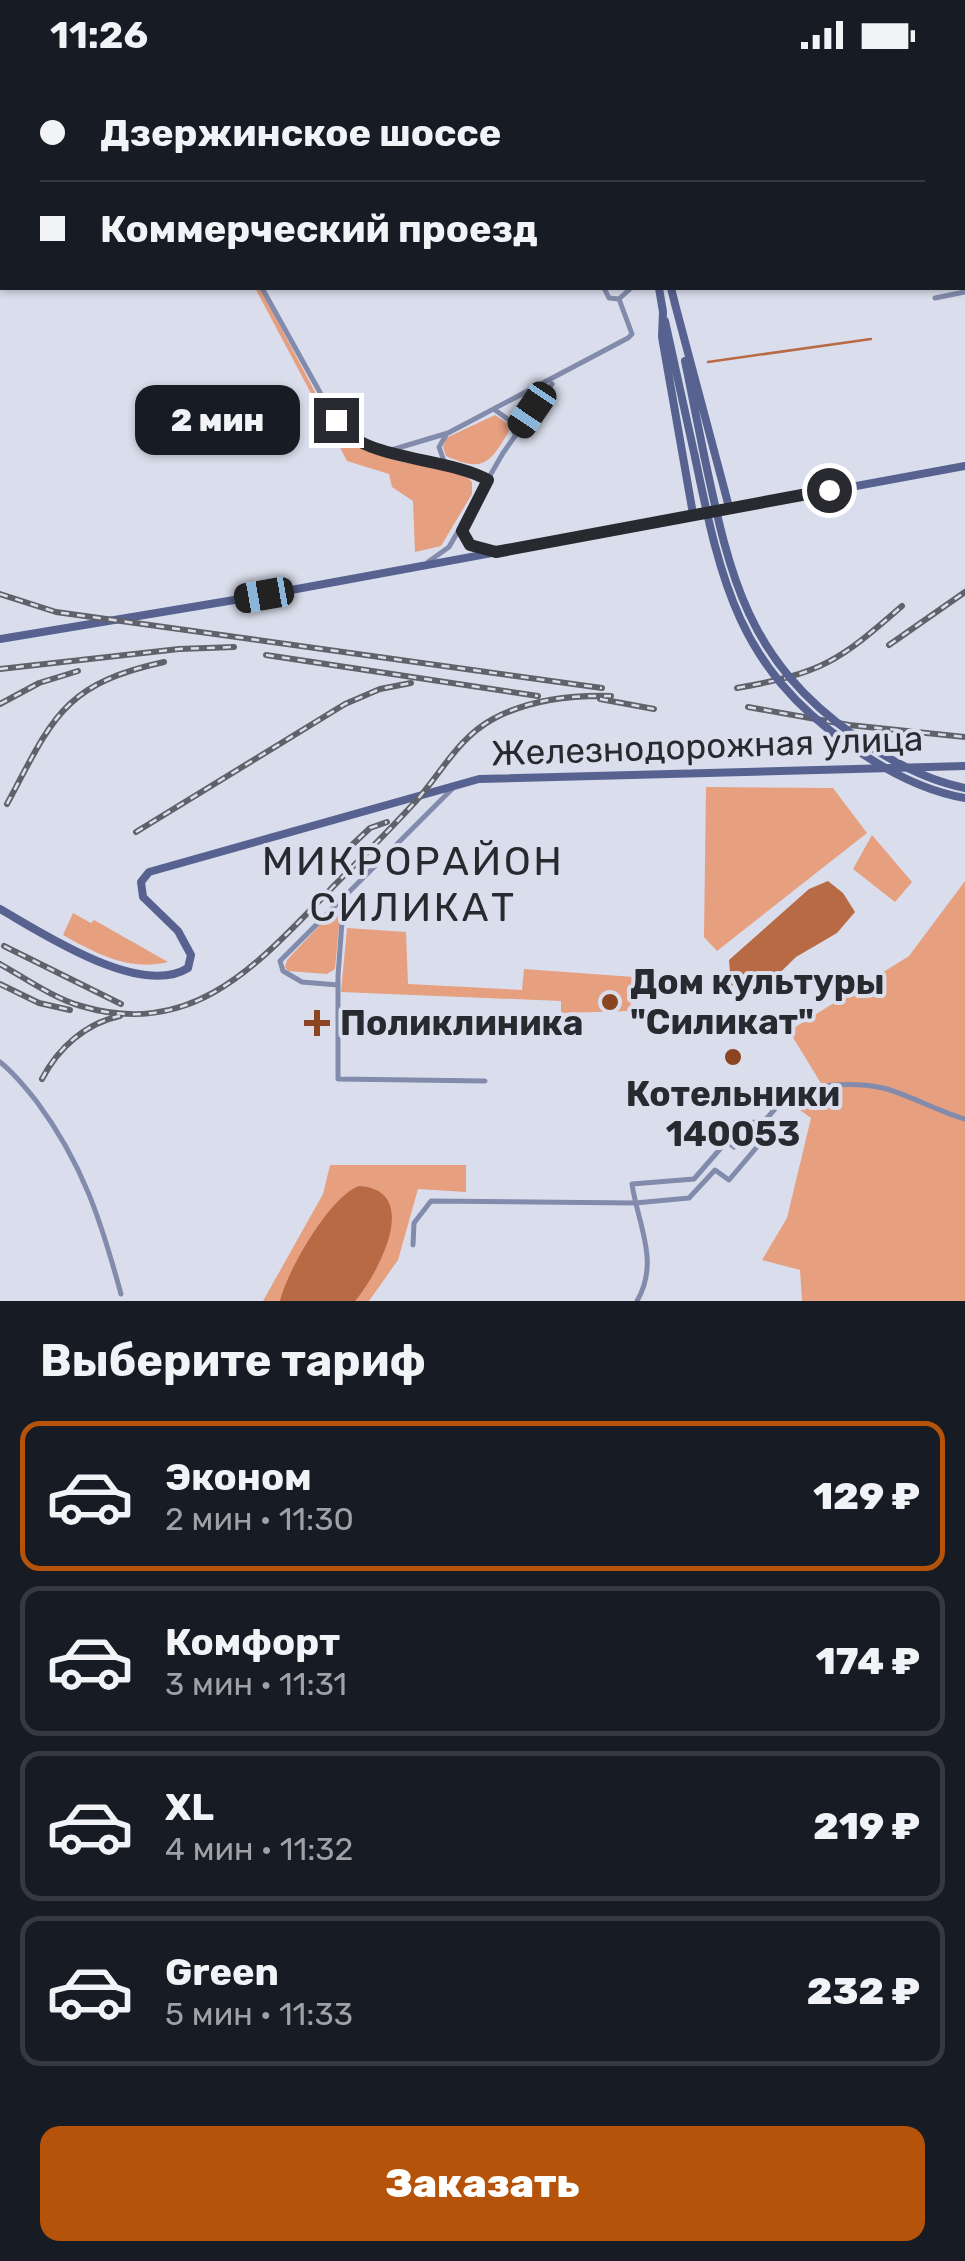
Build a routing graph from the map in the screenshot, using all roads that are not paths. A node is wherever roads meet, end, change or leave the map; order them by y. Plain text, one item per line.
1 (263, 290) edge
2 (605, 290) edge
3 (628, 290) edge
4 (651, 290) edge
5 (659, 290) edge
6 (672, 290) edge
7 (965, 292) edge
8 (935, 298) dead end
9 (619, 299) junction
10 (675, 304) junction
11 (663, 309) junction
12 (556, 379) junction
13 (496, 410) junction
14 (448, 433) junction
15 (515, 436) junction
16 (391, 451) junction
17 (700, 456) junction
18 (445, 464) junction
19 (965, 466) edge
20 (722, 478) junction
21 (488, 480) junction
22 (687, 483) junction
23 (729, 507) junction
24 (693, 514) junction
25 (462, 526) junction
26 (496, 552) junction
27 (416, 567) junction
28 (0, 640) edge
29 (965, 766) edge
30 (452, 788) junction
31 (965, 788) edge
32 (965, 798) edge
33 (344, 895) junction
34 (0, 910) edge
35 (338, 985) junction
36 (0, 1062) edge
37 (485, 1082) dead end
38 (965, 1119) edge
39 (762, 1125) junction
40 (635, 1203) junction
41 (412, 1245) dead end
42 (122, 1294) dead end
43 (637, 1301) edge

1 - 16 street
2 - 9 street
3 - 9 street
4 - 11 street
5 - 11 main road
6 - 10 main road
7 - 8 street
9 - 12 street
10 - 17 main road
10 - 20 main road
11 - 17 main road
11 - 22 main road
12 - 13 street
12 - 15 street
13 - 14 street
13 - 15 street
14 - 16 street
14 - 18 street
15 - 21 street
16 - 18 street
17 - 31 main road, bridge
17 - 32 main road, bridge
18 - 21 street
19 - 23 main road
20 - 22 main road
20 - 23 main road
21 - 25 street
22 - 24 main road
23 - 24 main road
24 - 26 main road
25 - 26 street
25 - 27 street
26 - 27 main road
27 - 28 main road
29 - 30 main road, Железнодорожная улица
30 - 33 street
30 - 34 main road, Железнодорожная улица
33 - 35 street
33 - 35 street
35 - 37 street
36 - 42 street
38 - 39 street
39 - 40 street
39 - 40 street
40 - 41 street
40 - 43 street

